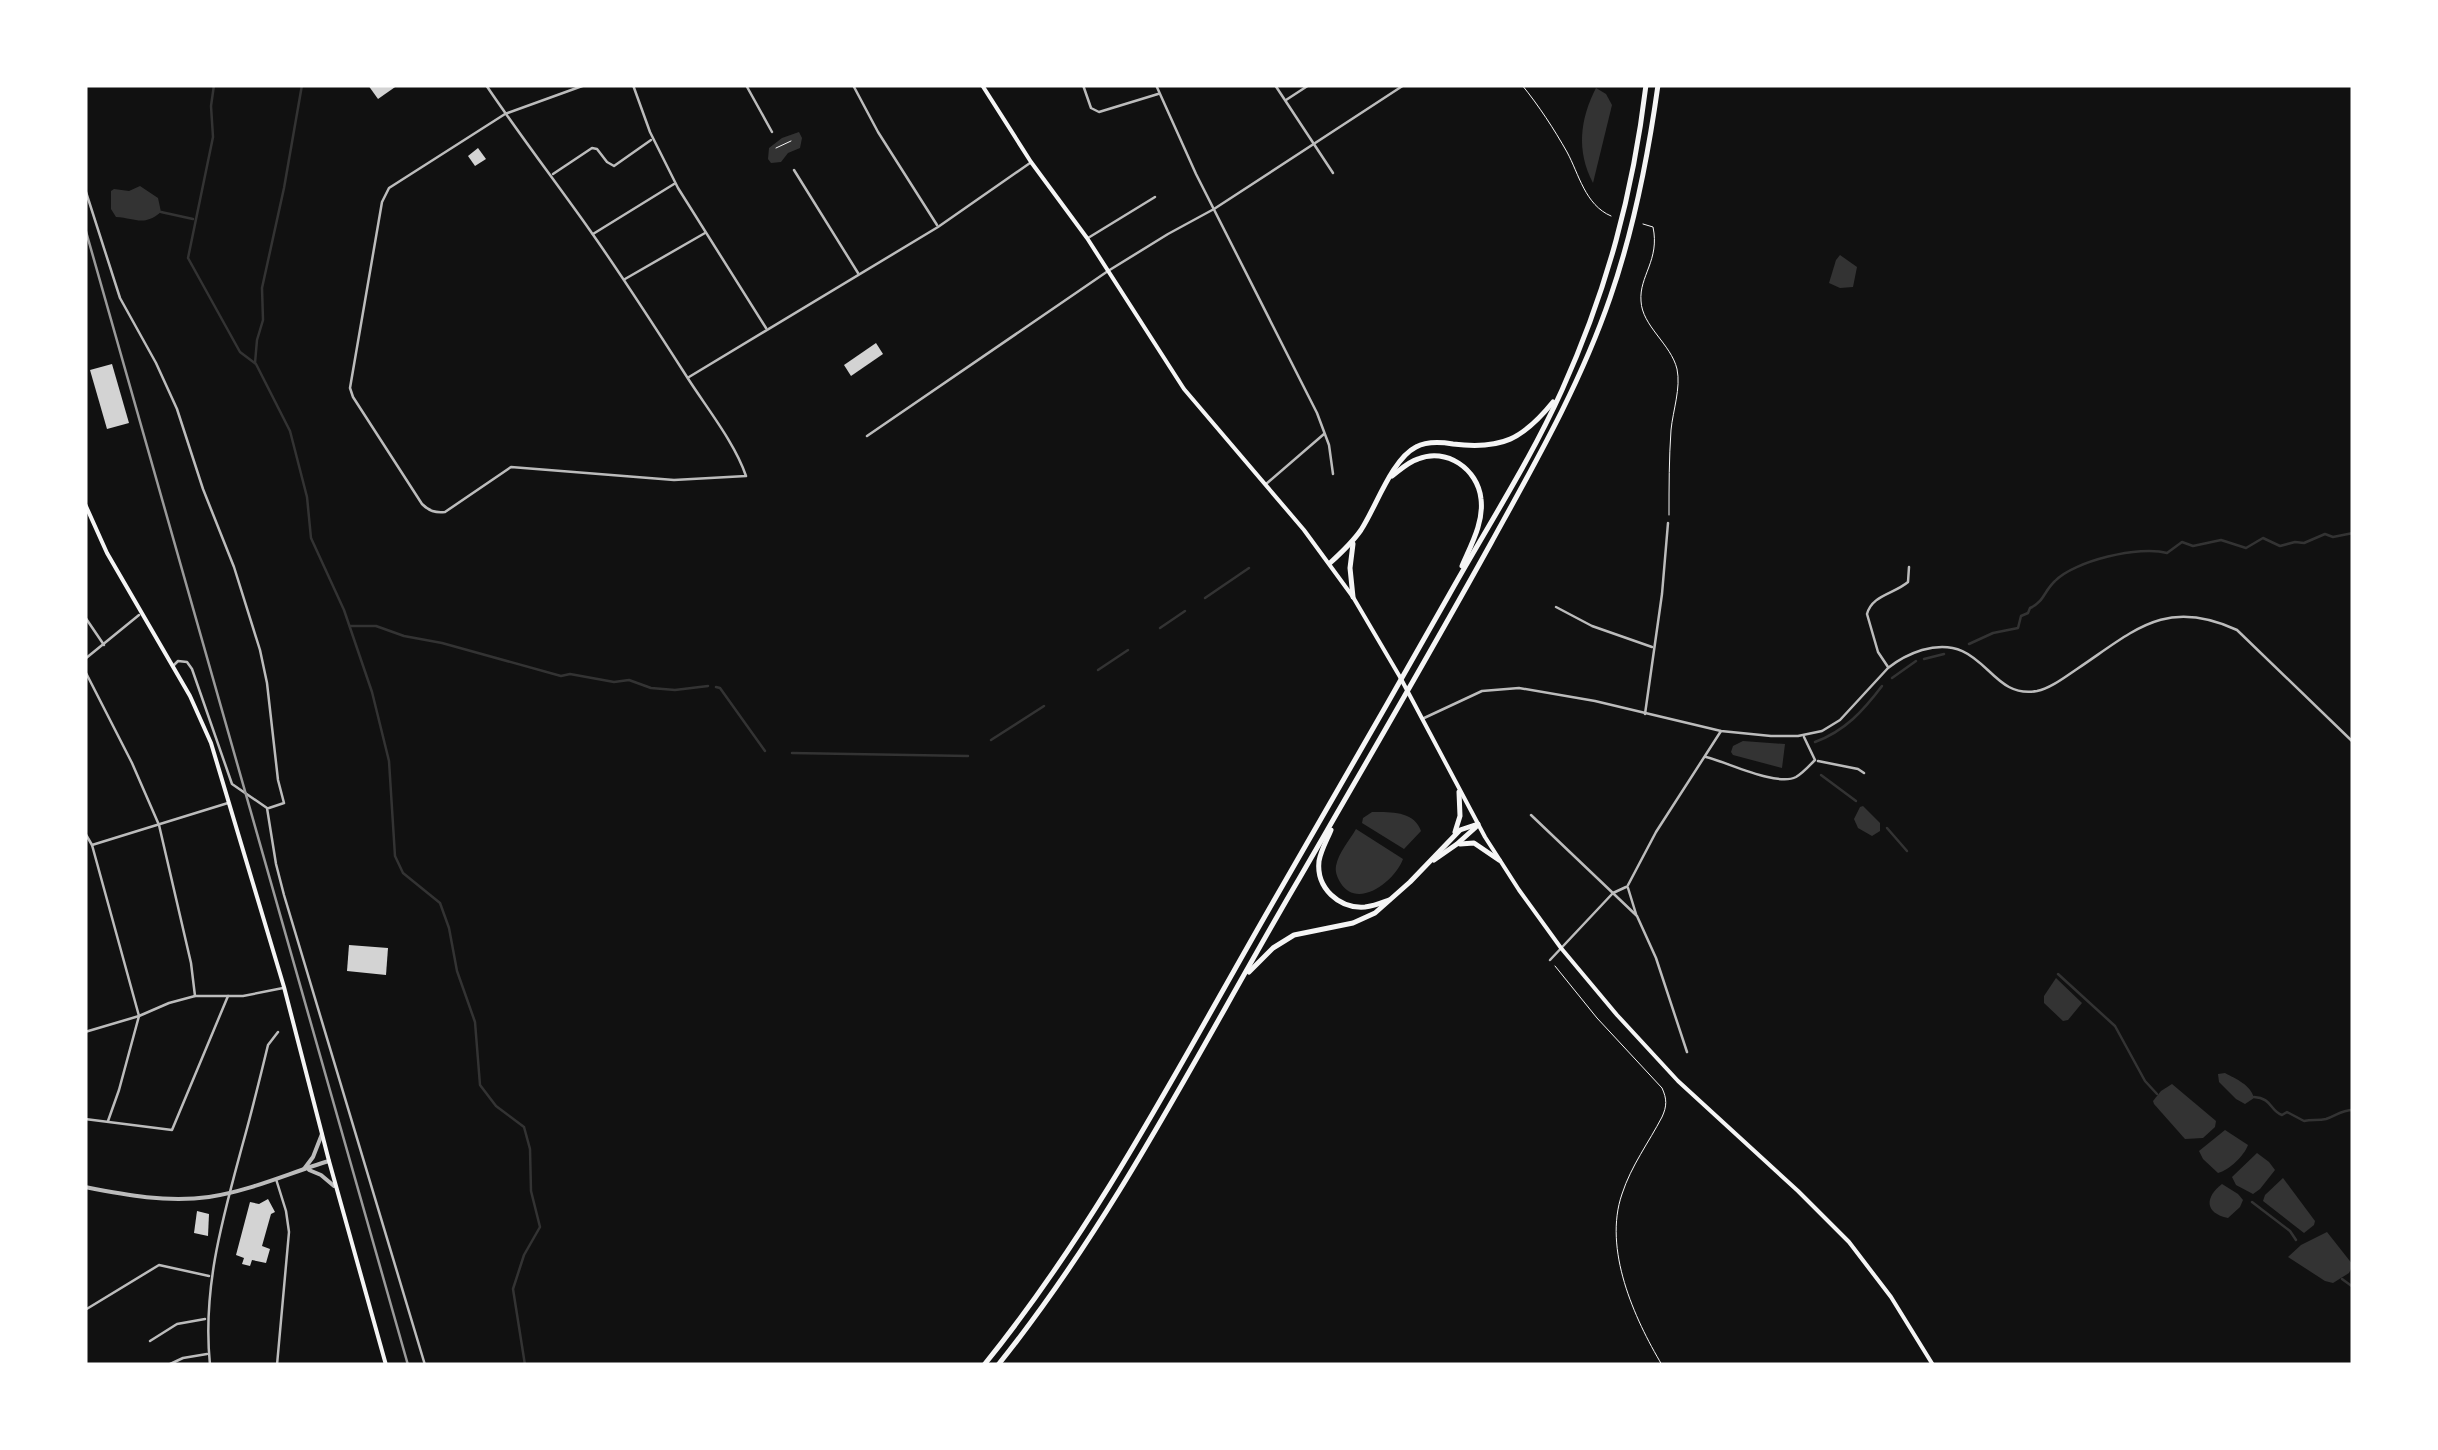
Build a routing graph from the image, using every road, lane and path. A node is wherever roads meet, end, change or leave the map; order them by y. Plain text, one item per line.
1 (486, 85) edge
2 (585, 85) edge
3 (632, 85) edge
4 (746, 85) edge
5 (852, 85) edge
6 (982, 85) edge
7 (1083, 85) edge
8 (1156, 85) edge
9 (1275, 85) edge
10 (1309, 85) edge
11 (1404, 85) edge
12 (1522, 85) edge
13 (1646, 85) edge
14 (1658, 85) edge
15 (1160, 93) junction
16 (1285, 101) junction
17 (505, 114) junction
18 (772, 132) dead end
19 (653, 138) junction
20 (778, 141) dead end
21 (791, 141) dead end
22 (1313, 143) junction
23 (782, 146) junction
24 (776, 148) dead end
25 (1031, 162) junction
26 (794, 170) dead end
27 (1333, 174) dead end
28 (552, 175) junction
29 (675, 183) junction
30 (85, 189) edge
31 (1155, 197) dead end
32 (1214, 209) junction
33 (1611, 216) dead end
34 (1643, 224) dead end
35 (938, 226) junction
36 (706, 232) junction
37 (593, 234) junction
38 (1087, 238) junction
39 (1108, 271) junction
40 (859, 275) junction
41 (624, 280) junction
42 (767, 330) junction
43 (687, 378) junction
44 (1561, 392) junction
45 (1326, 433) junction
46 (867, 436) dead end
47 (1333, 474) dead end
48 (1390, 478) junction
49 (1264, 485) junction
50 (85, 504) edge
51 (1668, 523) joint
52 (1354, 541) junction
53 (1330, 563) junction
54 (1908, 567) dead end
55 (1451, 591) junction
56 (1353, 597) junction
57 (1556, 607) dead end
58 (140, 614) junction
59 (85, 618) edge
60 (104, 645) junction
61 (1653, 647) junction
62 (86, 657) edge
63 (172, 667) junction
64 (1888, 668) junction
65 (85, 670) edge
66 (1645, 714) junction
67 (1422, 719) junction
68 (1722, 730) junction
69 (1804, 735) junction
70 (2353, 742) edge
71 (1706, 757) junction
72 (1815, 760) junction
73 (1864, 772) dead end
74 (1459, 792) junction
75 (230, 803) junction
76 (1341, 806) junction
77 (267, 808) junction
78 (1531, 816) dead end
79 (1478, 824) junction
80 (159, 825) junction
81 (85, 833) edge
82 (1450, 839) junction
83 (88, 843) edge
84 (1457, 844) junction
85 (1499, 860) junction
86 (1430, 862) junction
87 (1627, 886) junction
88 (1613, 893) junction
89 (1392, 899) junction
90 (1637, 916) junction
91 (1560, 948) junction
92 (1550, 960) joint
93 (1241, 981) junction
94 (284, 987) junction
95 (195, 996) junction
96 (228, 996) junction
97 (139, 1016) junction
98 (85, 1032) edge
99 (278, 1032) dead end
100 (1686, 1052) dead end
101 (85, 1119) edge
102 (108, 1121) junction
103 (322, 1134) junction
104 (329, 1161) junction
105 (304, 1169) junction
106 (276, 1178) junction
107 (336, 1187) junction
108 (86, 1188) edge
109 (229, 1193) junction
110 (85, 1196) edge
111 (210, 1276) junction
112 (85, 1310) edge
113 (206, 1319) junction
114 (150, 1342) dead end
115 (208, 1354) junction
116 (168, 1365) edge
117 (210, 1365) edge
118 (277, 1365) edge
119 (386, 1365) edge
120 (425, 1365) edge
121 (984, 1365) edge
122 (998, 1365) edge
123 (1662, 1365) edge
124 (1932, 1365) edge

1 - 17 street
2 - 17 street
3 - 19 street
4 - 18 street
5 - 35 street
6 - 25 main road
7 - 15 street
8 - 15 street
9 - 16 street
10 - 16 street
11 - 22 street
12 - 33 path
13 - 44 highway
14 - 76 highway
15 - 32 street
16 - 22 street
17 - 28 street
17 - 43 street
19 - 28 street
19 - 29 street
20 - 23 path
21 - 23 path
22 - 27 street
22 - 32 street
23 - 24 path
25 - 35 street
25 - 38 main road
26 - 40 street
28 - 37 street
29 - 36 street
29 - 37 street
30 - 77 street
31 - 38 street
32 - 39 street
32 - 45 street
34 - 51 path
35 - 40 street
36 - 41 street
36 - 42 street
37 - 41 street
38 - 39 main road
39 - 46 street
39 - 49 main road
40 - 42 street
41 - 43 street
42 - 43 street
44 - 48 highway
44 - 55 highway
45 - 47 street
45 - 49 street
48 - 52 highway
48 - 55 highway
49 - 53 main road
50 - 58 main road
51 - 61 street
52 - 53 highway
52 - 56 highway
53 - 56 main road
54 - 64 street
55 - 121 highway
56 - 67 main road
57 - 61 street
58 - 60 street
58 - 63 main road
59 - 60 street
60 - 62 street
61 - 66 street
63 - 75 main road
63 - 77 street
64 - 69 street
64 - 70 street
65 - 80 street
66 - 67 street
66 - 68 street
67 - 74 main road
68 - 69 street
68 - 71 street
69 - 72 street
71 - 72 street
71 - 87 street
72 - 73 street
74 - 79 main road
74 - 82 highway
75 - 80 street
75 - 94 main road
76 - 89 highway
76 - 93 highway
77 - 120 street
78 - 88 street
79 - 82 highway
79 - 84 highway
79 - 85 main road
80 - 83 street
80 - 95 street
81 - 83 street
82 - 86 highway
83 - 97 street
84 - 85 highway
84 - 86 highway
85 - 91 main road
86 - 89 highway
87 - 88 street
87 - 90 street
88 - 90 street
88 - 91 street
89 - 93 highway
90 - 100 street
91 - 92 street
91 - 124 main road
92 - 123 path
93 - 122 highway
94 - 96 street
94 - 103 main road
95 - 96 street
95 - 97 street
96 - 102 street
97 - 98 street
97 - 102 street
99 - 109 street
101 - 102 street
103 - 104 main road
103 - 105 street
104 - 105 street
104 - 107 main road
105 - 106 street
105 - 107 street
106 - 109 street
106 - 118 street
107 - 119 main road
108 - 109 street
108 - 110 street
109 - 111 street
111 - 112 street
111 - 113 street
113 - 114 street
113 - 115 street
115 - 116 street
115 - 117 street

